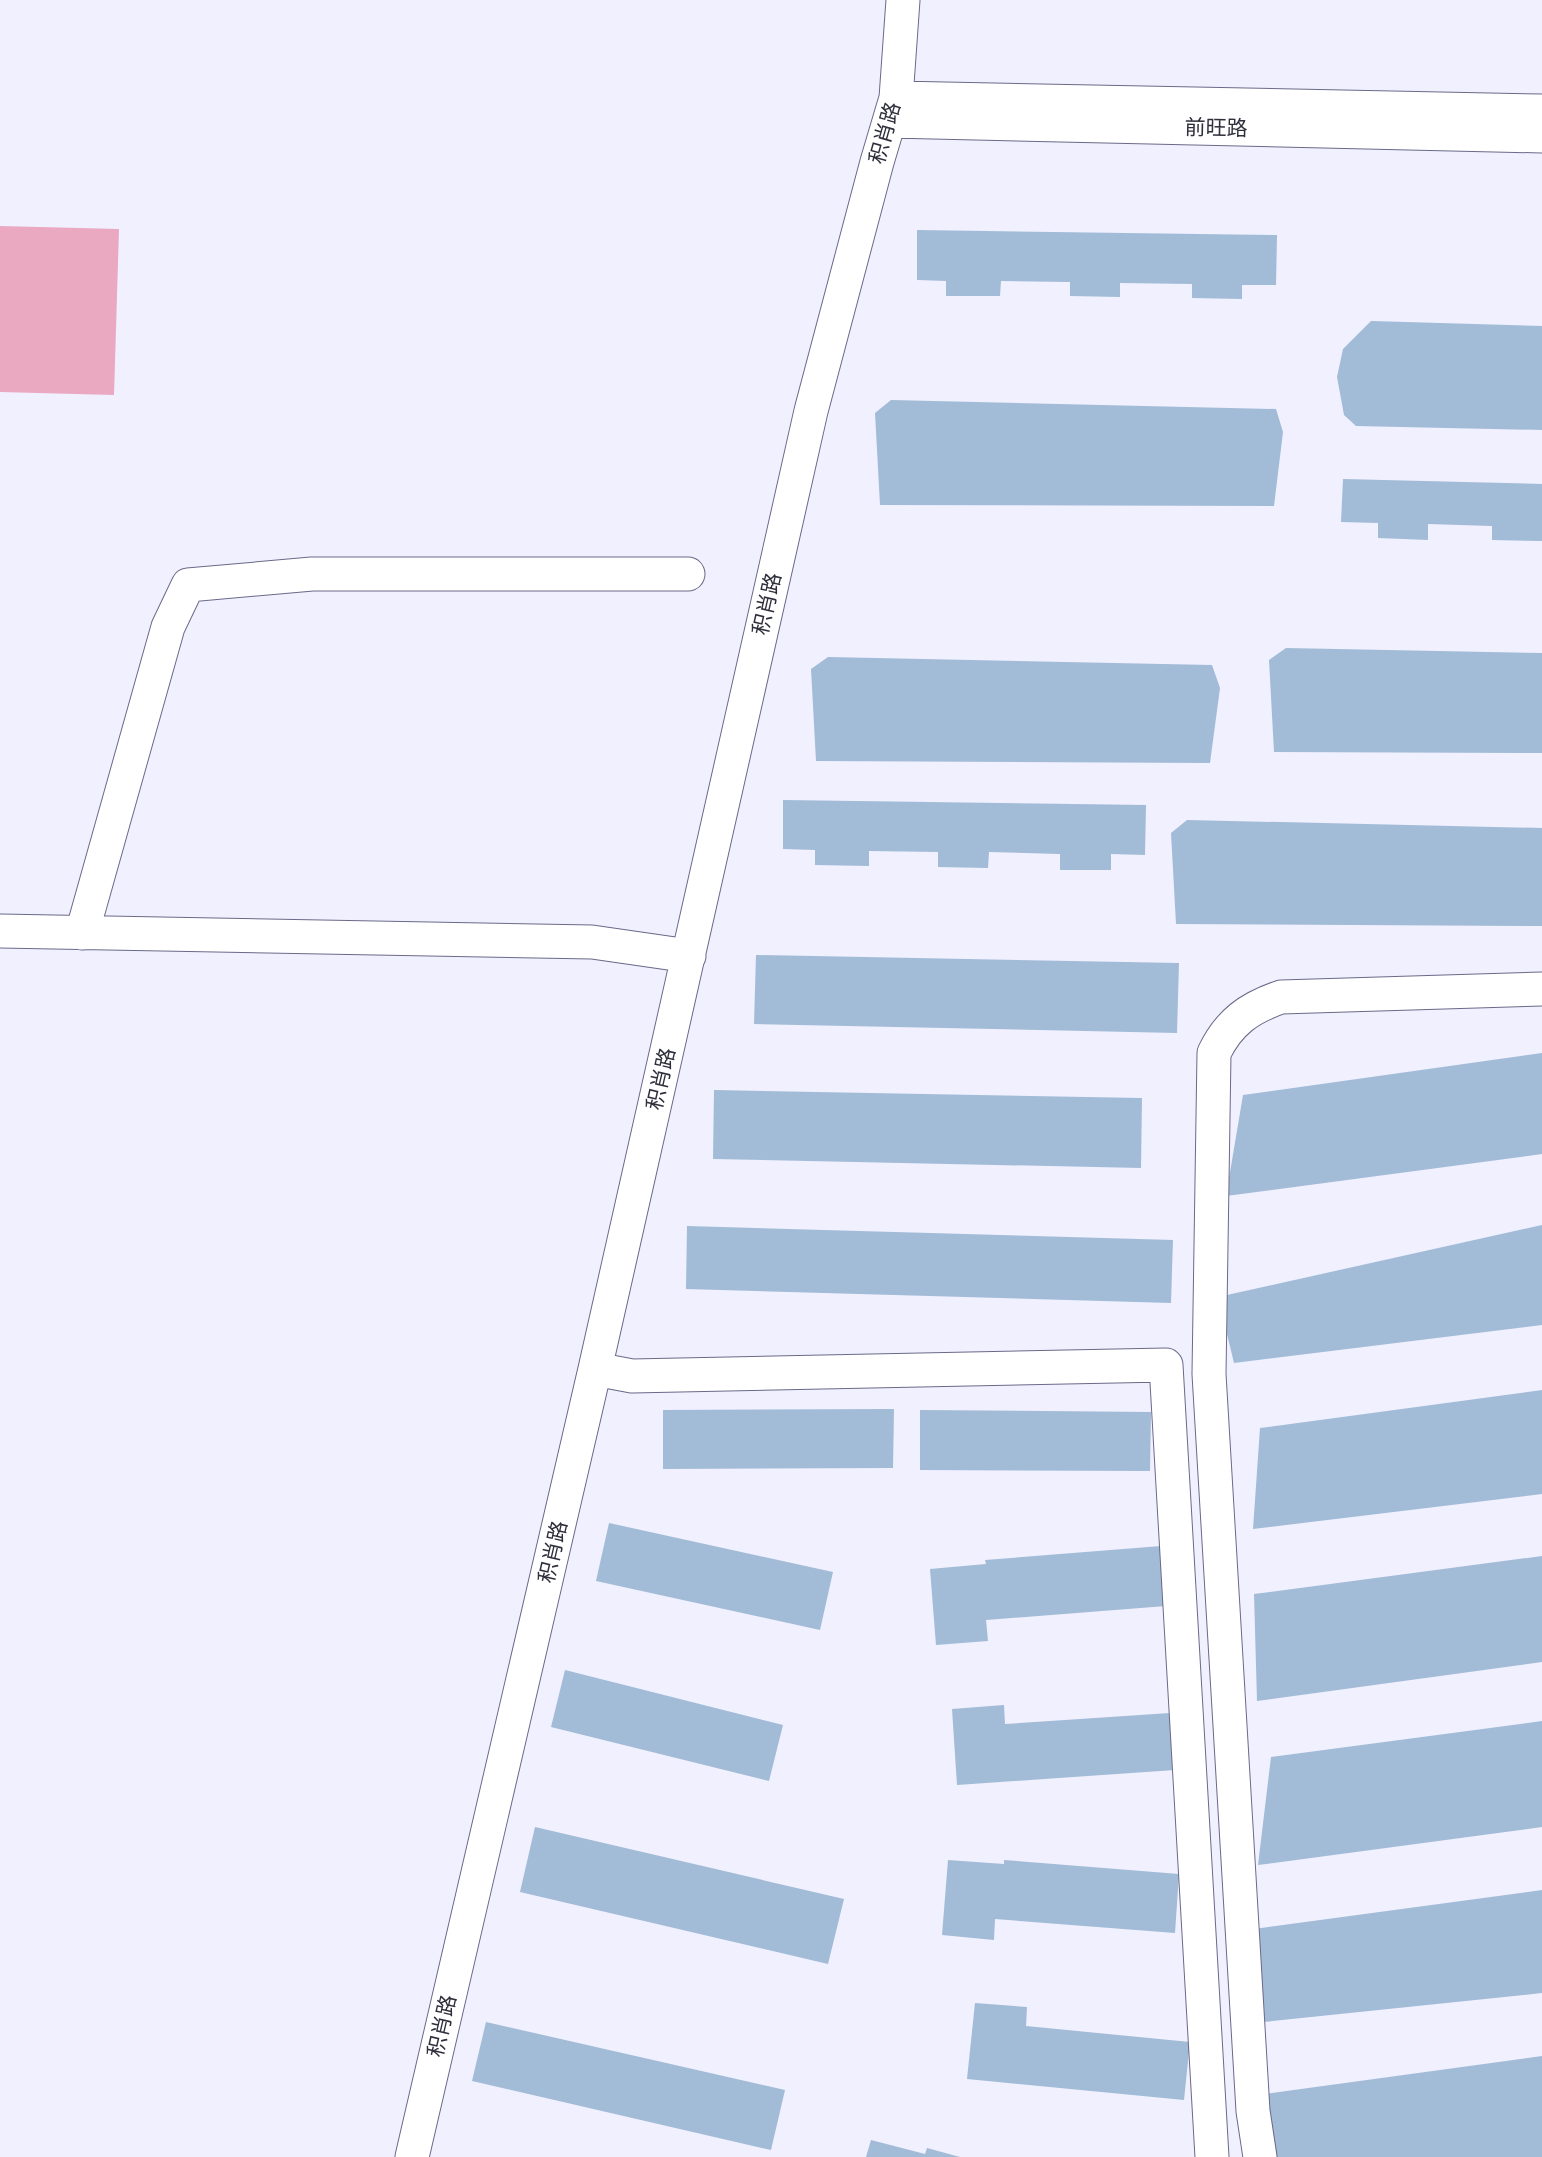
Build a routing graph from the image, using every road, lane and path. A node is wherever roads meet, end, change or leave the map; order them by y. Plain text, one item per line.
1 (903, 0) edge
2 (893, 109) junction
3 (1542, 111) edge
4 (1542, 136) edge
5 (688, 574) dead end
6 (0, 931) edge
7 (82, 933) junction
8 (689, 956) junction
9 (1542, 989) edge
10 (596, 1369) junction
11 (411, 2157) edge
12 (1212, 2157) edge
13 (1260, 2157) edge

1 - 2 street, 积肖路
2 - 3 street, 前旺路
2 - 4 street, 前旺路
2 - 8 street, 积肖路
5 - 7 street
6 - 7 street
7 - 8 street
8 - 10 street, 积肖路
9 - 13 street
10 - 11 street, 积肖路
10 - 12 street

